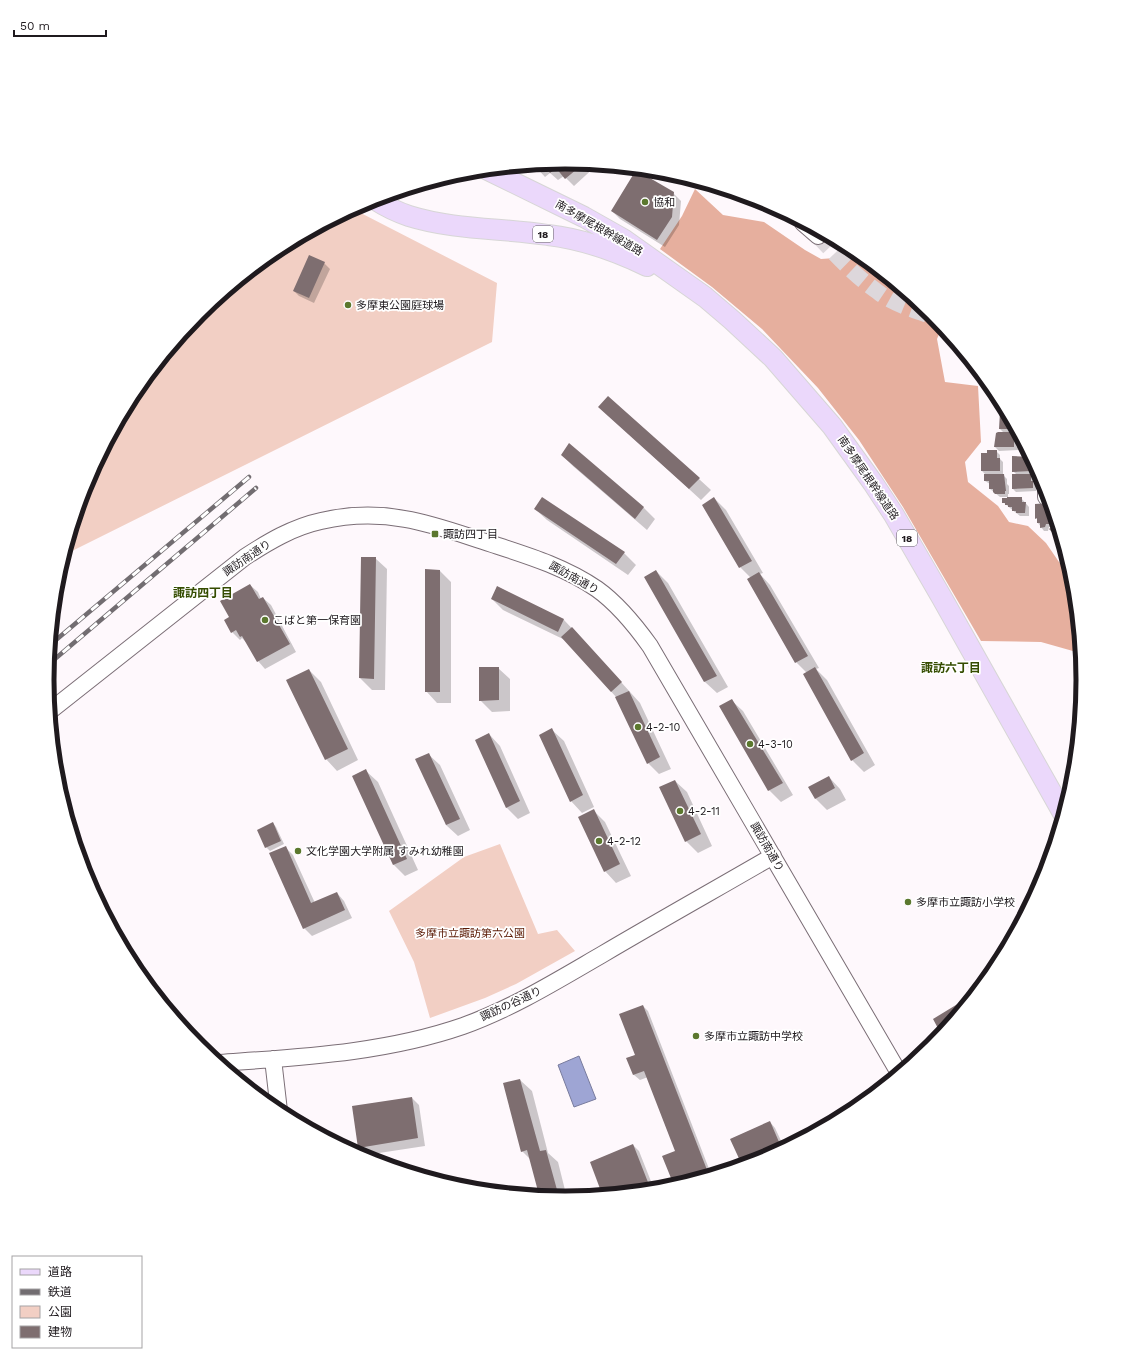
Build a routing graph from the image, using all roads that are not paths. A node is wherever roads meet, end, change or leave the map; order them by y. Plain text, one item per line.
1 (495, 174) edge
2 (381, 203) edge
3 (705, 297) junction
4 (55, 707) edge
5 (1060, 808) edge
6 (773, 856) junction
7 (273, 1059) junction
8 (226, 1063) edge
9 (896, 1069) edge
10 (278, 1103) edge

1 - 3 main road, 南多摩尾根幹線道路 / 18
2 - 3 main road, 南多摩尾根幹線道路 / 18
3 - 5 main road, 南多摩尾根幹線道路 / 18
4 - 6 street, 諏訪南通り
6 - 7 street, 諏訪の谷通り
6 - 9 street, 諏訪南通り
7 - 8 street, 諏訪の谷通り
7 - 10 street

